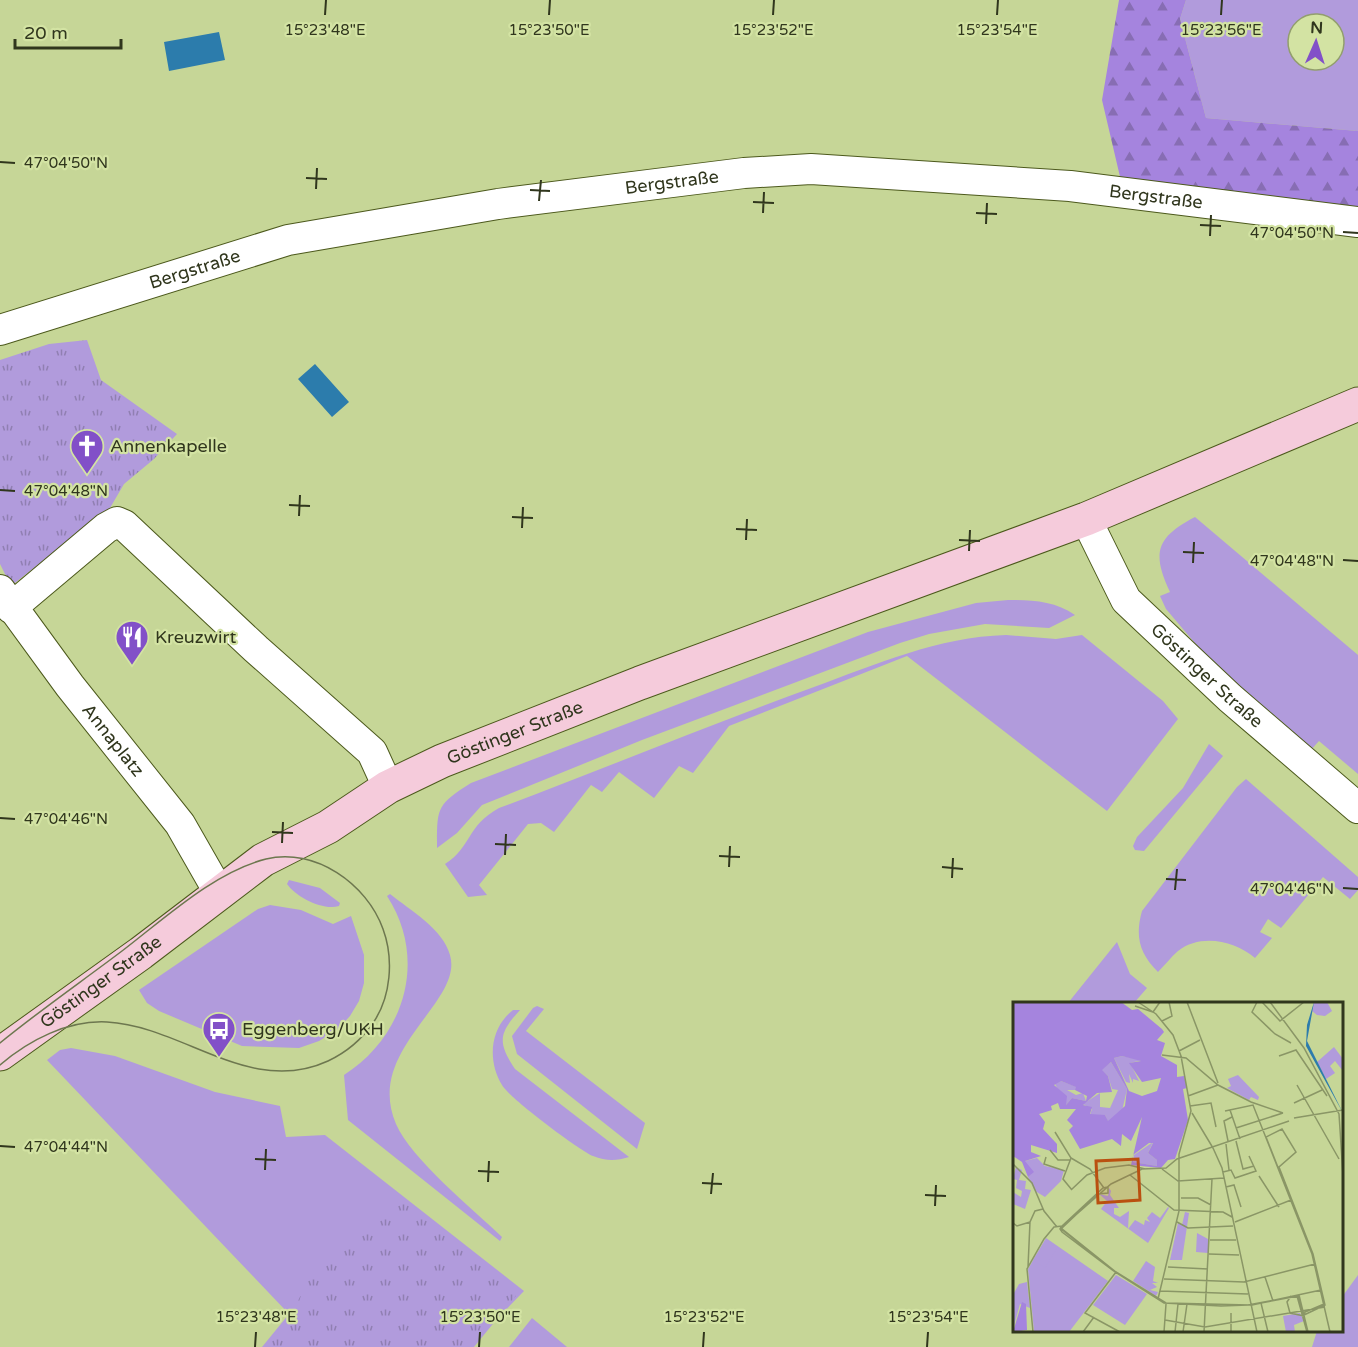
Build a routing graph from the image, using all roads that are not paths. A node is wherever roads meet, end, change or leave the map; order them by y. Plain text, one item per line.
1 (1358, 222) edge
2 (0, 330) edge
3 (1358, 404) edge
4 (1086, 519) junction
5 (6, 599) edge
6 (388, 787) junction
7 (1358, 808) edge
8 (220, 894) junction
9 (0, 1054) edge

1 - 2 street, Bergstraße
3 - 4 main road, Göstinger Straße
4 - 6 main road, Göstinger Straße
4 - 7 street, Göstinger Straße
5 - 6 street
5 - 8 street, Annaplatz
6 - 8 main road, Göstinger Straße
8 - 9 main road, Göstinger Straße

